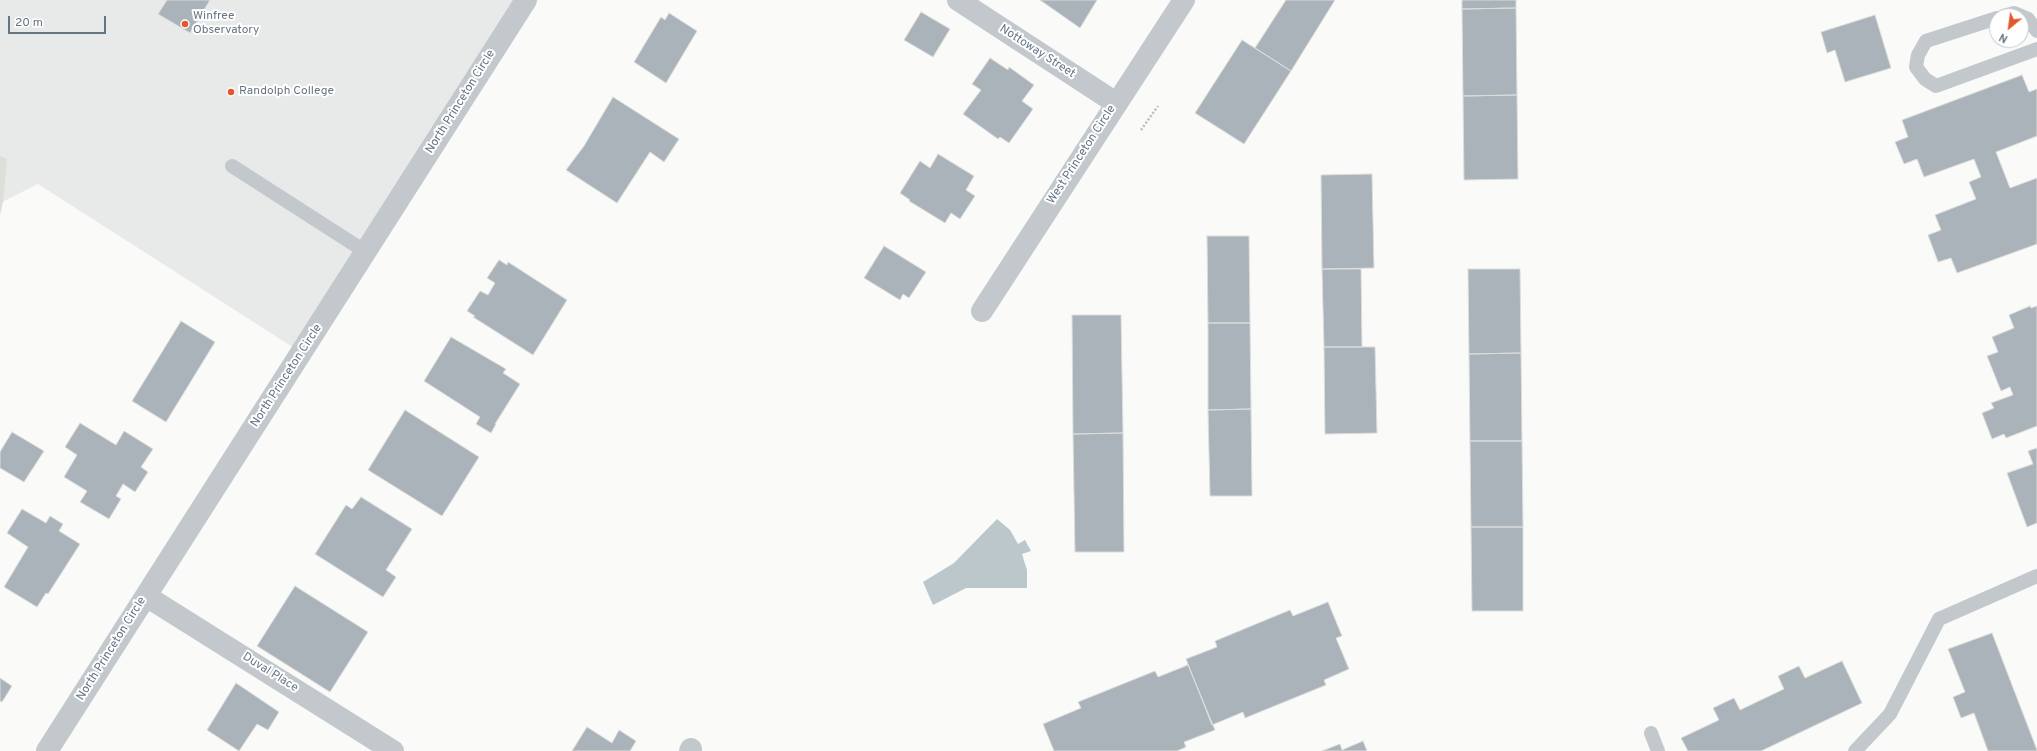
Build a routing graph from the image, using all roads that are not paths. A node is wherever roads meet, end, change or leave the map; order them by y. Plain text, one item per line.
1 (526, 0) edge
2 (958, 0) edge
3 (1184, 0) edge
4 (2029, 20) edge
5 (1989, 21) edge
6 (2037, 31) edge
7 (2037, 49) edge
8 (1116, 103) junction
9 (232, 166) dead end
10 (366, 252) junction
11 (982, 311) dead end
12 (2037, 576) edge
13 (146, 596) junction
14 (1650, 733) dead end
15 (47, 751) edge
16 (393, 751) edge
17 (1658, 751) edge
18 (1855, 751) edge

1 - 10 street, North Princeton Circle
2 - 8 street, Nottoway Street
3 - 8 street, West Princeton Circle
4 - 6 lane
5 - 7 lane
8 - 11 street, West Princeton Circle
9 - 10 lane
10 - 13 street, North Princeton Circle
12 - 18 lane
13 - 15 street, North Princeton Circle
13 - 16 street, Duval Place
14 - 17 lane

